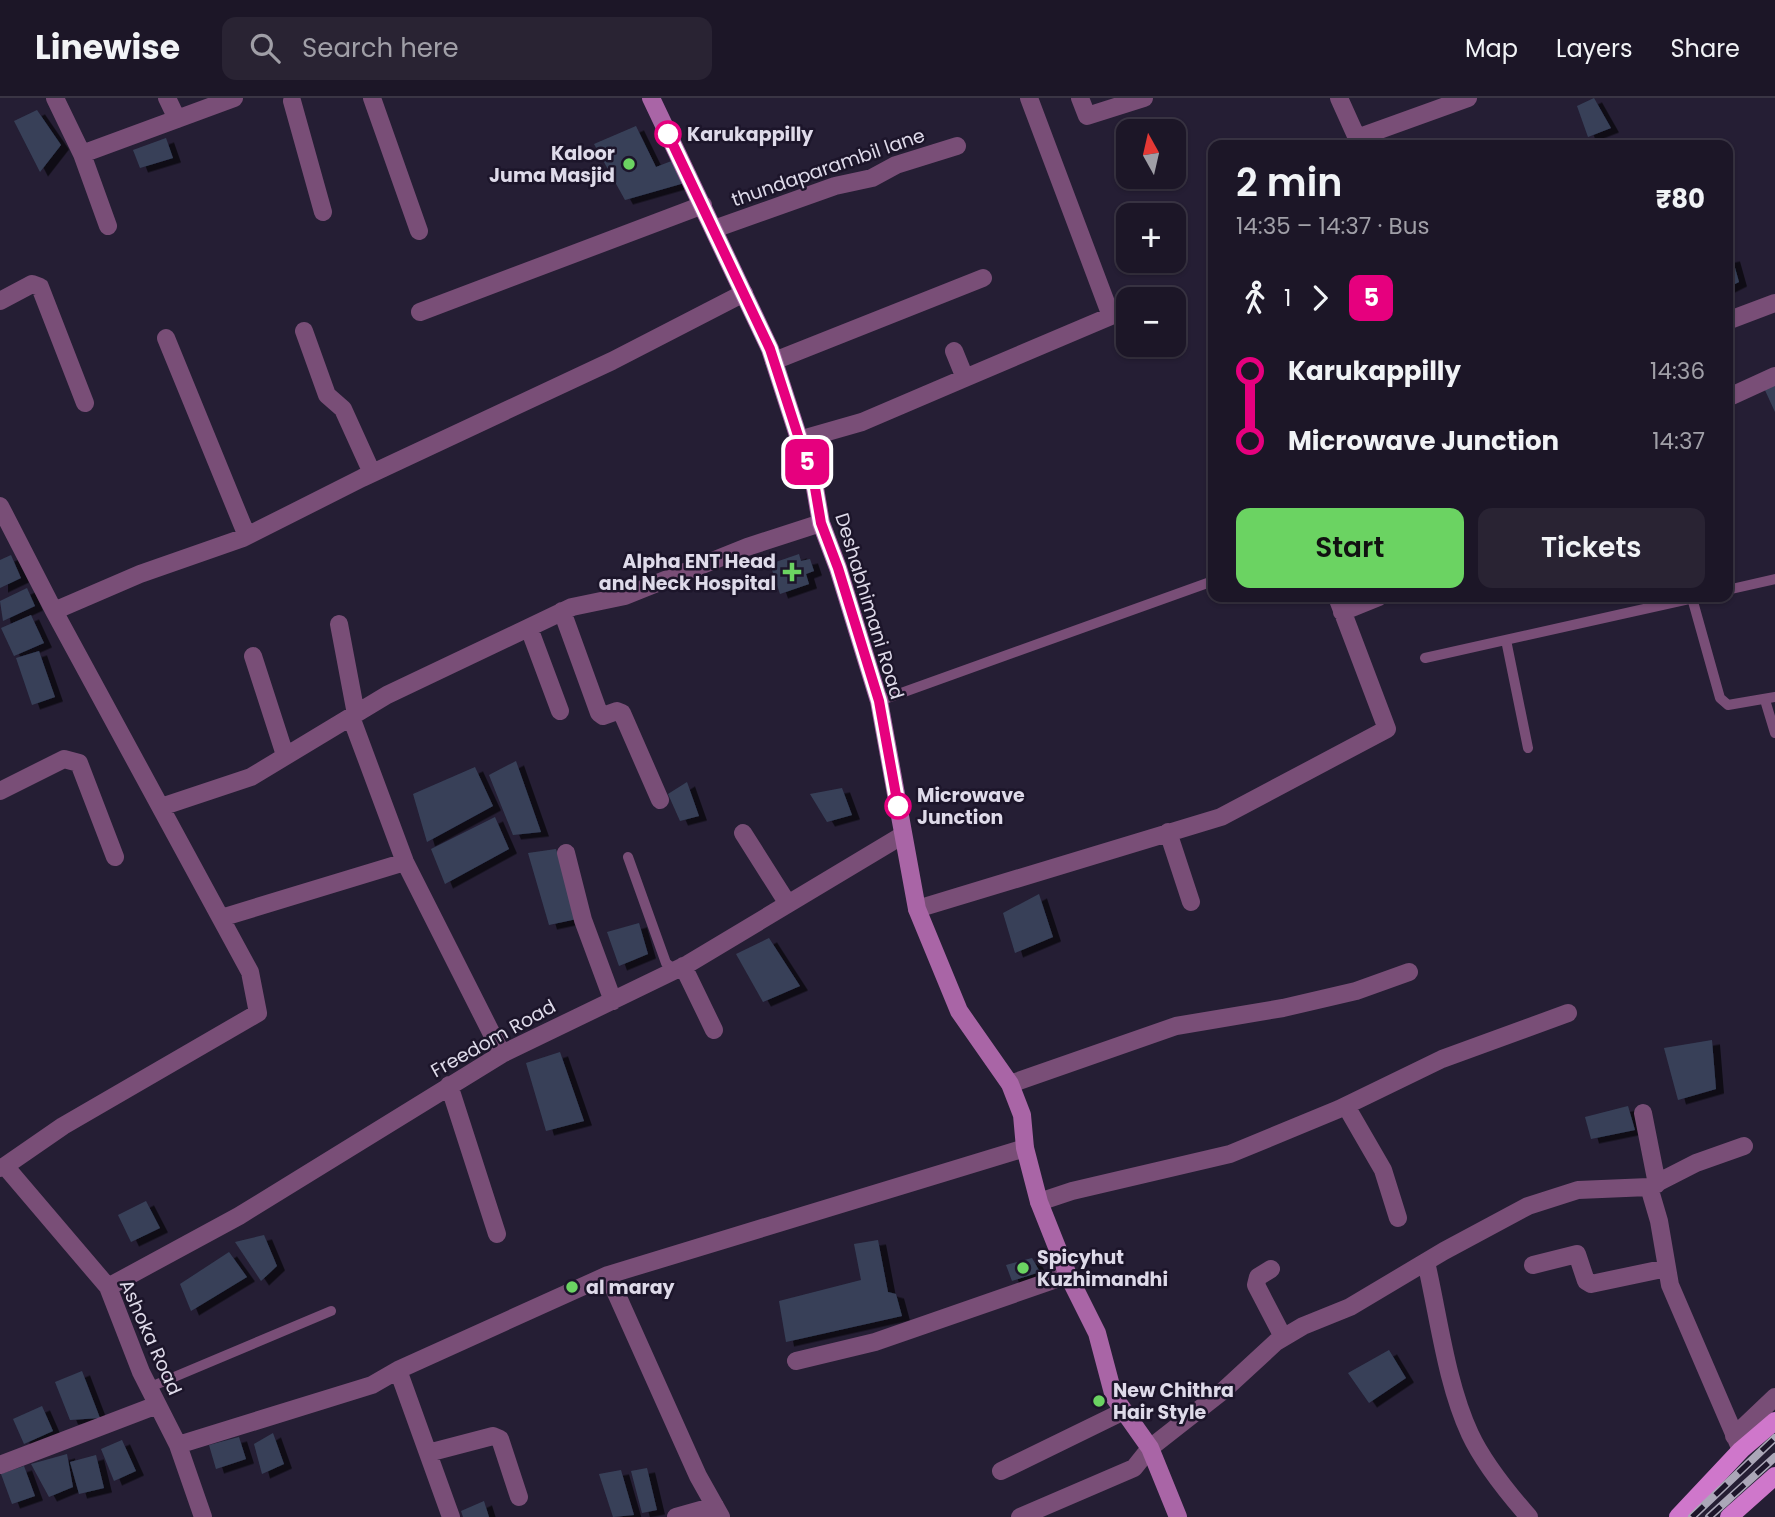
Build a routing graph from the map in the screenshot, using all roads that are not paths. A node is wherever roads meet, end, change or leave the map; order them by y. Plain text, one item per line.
1 (55, 98) edge
2 (167, 98) edge
3 (234, 98) edge
4 (372, 98) edge
5 (1029, 98) edge
6 (1080, 98) edge
7 (1144, 98) edge
8 (1339, 98) edge
9 (1468, 98) edge
10 (292, 99) edge
11 (654, 99) edge
12 (177, 119) junction
13 (957, 146) dead end
14 (82, 154) junction
15 (702, 205) junction
16 (323, 212) dead end
17 (108, 226) dead end
18 (714, 229) junction
19 (419, 231) dead end
20 (983, 278) dead end
21 (744, 293) junction
22 (0, 301) edge
23 (1775, 303) edge
24 (420, 312) dead end
25 (1733, 319) edge
26 (304, 331) dead end
27 (166, 338) dead end
28 (954, 351) dead end
29 (774, 361) junction
30 (1775, 376) edge
31 (965, 378) junction
32 (1733, 395) edge
33 (85, 403) dead end
34 (799, 440) junction
35 (372, 473) junction
36 (0, 506) edge
37 (821, 523) junction
38 (247, 537) junction
39 (1775, 579) edge
40 (1208, 582) edge
41 (1733, 589) edge
42 (1673, 602) edge
43 (1696, 602) edge
44 (1339, 604) edge
45 (54, 611) junction
46 (562, 611) junction
47 (339, 624) dead end
48 (529, 628) junction
49 (1506, 640) junction
50 (253, 656) dead end
51 (1425, 658) dead end
52 (1770, 698) edge
53 (879, 701) junction
54 (560, 711) dead end
55 (354, 715) junction
56 (1775, 733) edge
57 (1528, 748) dead end
58 (285, 755) junction
59 (0, 790) edge
60 (660, 800) dead end
61 (161, 807) junction
62 (1168, 832) junction
63 (743, 833) dead end
64 (903, 835) junction
65 (566, 853) dead end
66 (115, 857) dead end
67 (628, 857) dead end
68 (405, 862) junction
69 (1191, 902) dead end
70 (788, 904) junction
71 (917, 909) junction
72 (221, 918) junction
73 (679, 968) junction
74 (1409, 972) dead end
75 (613, 1001) junction
76 (1567, 1013) dead end
77 (714, 1030) dead end
78 (502, 1054) junction
79 (1010, 1084) junction
80 (449, 1085) junction
81 (1346, 1106) junction
82 (1643, 1113) dead end
83 (1744, 1146) dead end
84 (1025, 1148) junction
85 (2, 1167) edge
86 (1653, 1186) junction
87 (1039, 1202) junction
88 (1398, 1218) dead end
89 (497, 1234) dead end
90 (1426, 1262) junction
91 (1533, 1265) dead end
92 (1667, 1268) junction
93 (1271, 1269) dead end
94 (608, 1275) junction
95 (1068, 1275) junction
96 (108, 1287) junction
97 (331, 1311) dead end
98 (1283, 1337) junction
99 (796, 1361) dead end
100 (398, 1370) junction
101 (148, 1388) junction
102 (1775, 1397) edge
103 (157, 1405) junction
104 (1124, 1410) junction
105 (1775, 1422) edge
106 (1737, 1443) junction
107 (177, 1445) junction
108 (1150, 1448) junction
109 (428, 1453) junction
110 (0, 1465) edge
111 (1000, 1471) dead end
112 (1775, 1476) edge
113 (519, 1496) dead end
114 (718, 1511) edge
115 (203, 1517) edge
116 (451, 1517) edge
117 (676, 1517) edge
118 (1020, 1517) edge
119 (1178, 1517) edge
120 (1529, 1517) edge
121 (1678, 1517) edge
122 (1729, 1517) edge

1 - 14 street
2 - 12 street
3 - 12 street
4 - 19 street
5 - 31 street
6 - 7 street
8 - 9 street
10 - 16 street
11 - 15 street, Deshabhimani Road
12 - 14 street
13 - 18 street, thundaparambil lane
14 - 17 street
15 - 18 street, Deshabhimani Road
15 - 24 street
18 - 21 street, Deshabhimani Road
20 - 29 street
21 - 29 street, Deshabhimani Road
21 - 35 street
22 - 33 street
23 - 25 street
26 - 35 street
27 - 38 street
28 - 31 street
29 - 34 street, Deshabhimani Road
30 - 32 street
31 - 34 street
34 - 37 street, Deshabhimani Road
35 - 38 street
36 - 45 street
37 - 46 street
37 - 53 street, Deshabhimani Road
38 - 45 street
39 - 41 lane
40 - 53 lane
42 - 49 lane
43 - 52 lane
44 - 62 street
45 - 61 street
46 - 48 street
46 - 60 street
47 - 55 street
48 - 54 street
48 - 55 street
49 - 51 lane
49 - 57 lane
50 - 58 street
52 - 56 lane
53 - 64 street, Deshabhimani Road
55 - 58 street
55 - 68 street
58 - 61 street
59 - 66 street
61 - 72 street
62 - 69 street
62 - 71 street
63 - 70 street
64 - 70 street, Freedom Road
64 - 71 street, Deshabhimani Road
65 - 75 street
67 - 73 lane
68 - 72 street
68 - 78 street
70 - 73 street, Freedom Road
71 - 79 street, Deshabhimani Road
72 - 85 street
73 - 75 street, Freedom Road
73 - 77 street
74 - 79 street
75 - 78 street, Freedom Road
76 - 81 street
78 - 80 street, Freedom Road
79 - 84 street, Deshabhimani Road
80 - 89 street
80 - 96 street, Freedom Road
81 - 87 street
81 - 88 street
82 - 86 street
83 - 86 street
84 - 87 street, Deshabhimani Road
84 - 94 street
85 - 96 street, Ashoka Road
86 - 90 street
86 - 92 street
87 - 95 street, Deshabhimani Road
90 - 98 street
90 - 120 street
91 - 92 street
92 - 106 street
93 - 98 street
94 - 100 street
94 - 114 street
95 - 99 street
95 - 104 street, Deshabhimani Road
96 - 101 street, Ashoka Road
97 - 101 lane
98 - 108 street
100 - 107 street
100 - 109 street
101 - 103 street, Ashoka Road
102 - 106 street
103 - 107 street, Ashoka Road
103 - 110 street
104 - 108 street, Deshabhimani Road
104 - 111 street
105 - 106 main road
106 - 121 main road
107 - 115 street, Ashoka Road
108 - 118 street
108 - 119 street, Deshabhimani Road
109 - 113 street
109 - 116 street
112 - 122 main road
114 - 117 street

